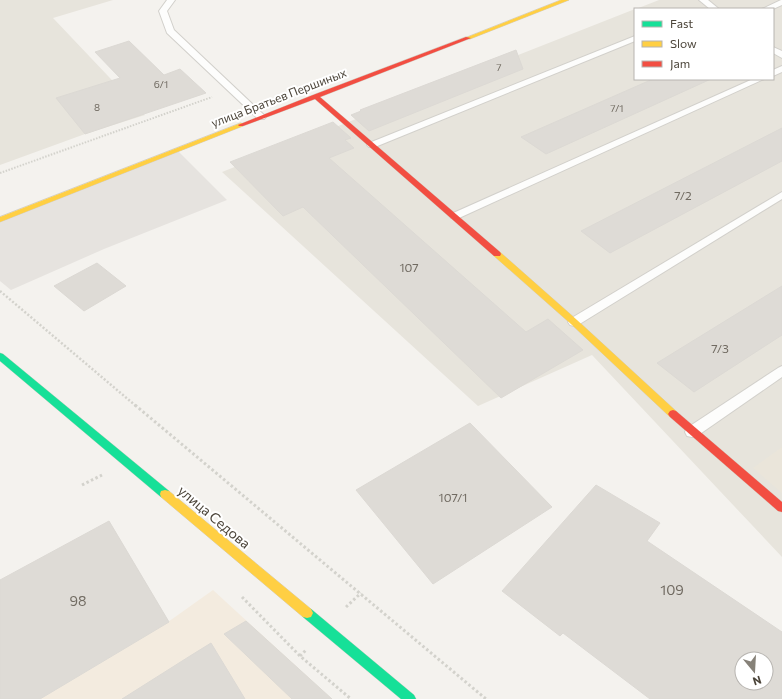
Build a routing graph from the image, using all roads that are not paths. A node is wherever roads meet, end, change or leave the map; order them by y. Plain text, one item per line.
1 (171, 0) edge
2 (566, 0) edge
3 (703, 0) edge
4 (782, 2) edge
5 (712, 8) edge
6 (768, 8) edge
7 (634, 38) edge
8 (758, 80) edge
9 (315, 96) junction
10 (261, 117) junction
11 (372, 145) junction
12 (782, 195) edge
13 (455, 216) junction
14 (0, 220) edge
15 (574, 322) junction
16 (0, 356) edge
17 (782, 371) edge
18 (692, 432) junction
19 (782, 508) edge
20 (410, 699) edge

1 - 10 lane
2 - 9 street, улица Братьев Першиных
3 - 5 lane
4 - 6 lane
7 - 11 lane
8 - 13 lane
9 - 10 street, улица Братьев Першиных
9 - 11 street
10 - 14 street, улица Братьев Першиных
11 - 13 street
12 - 15 lane
13 - 15 street
15 - 18 street
16 - 20 street, улица Седова
17 - 18 lane
18 - 19 street

